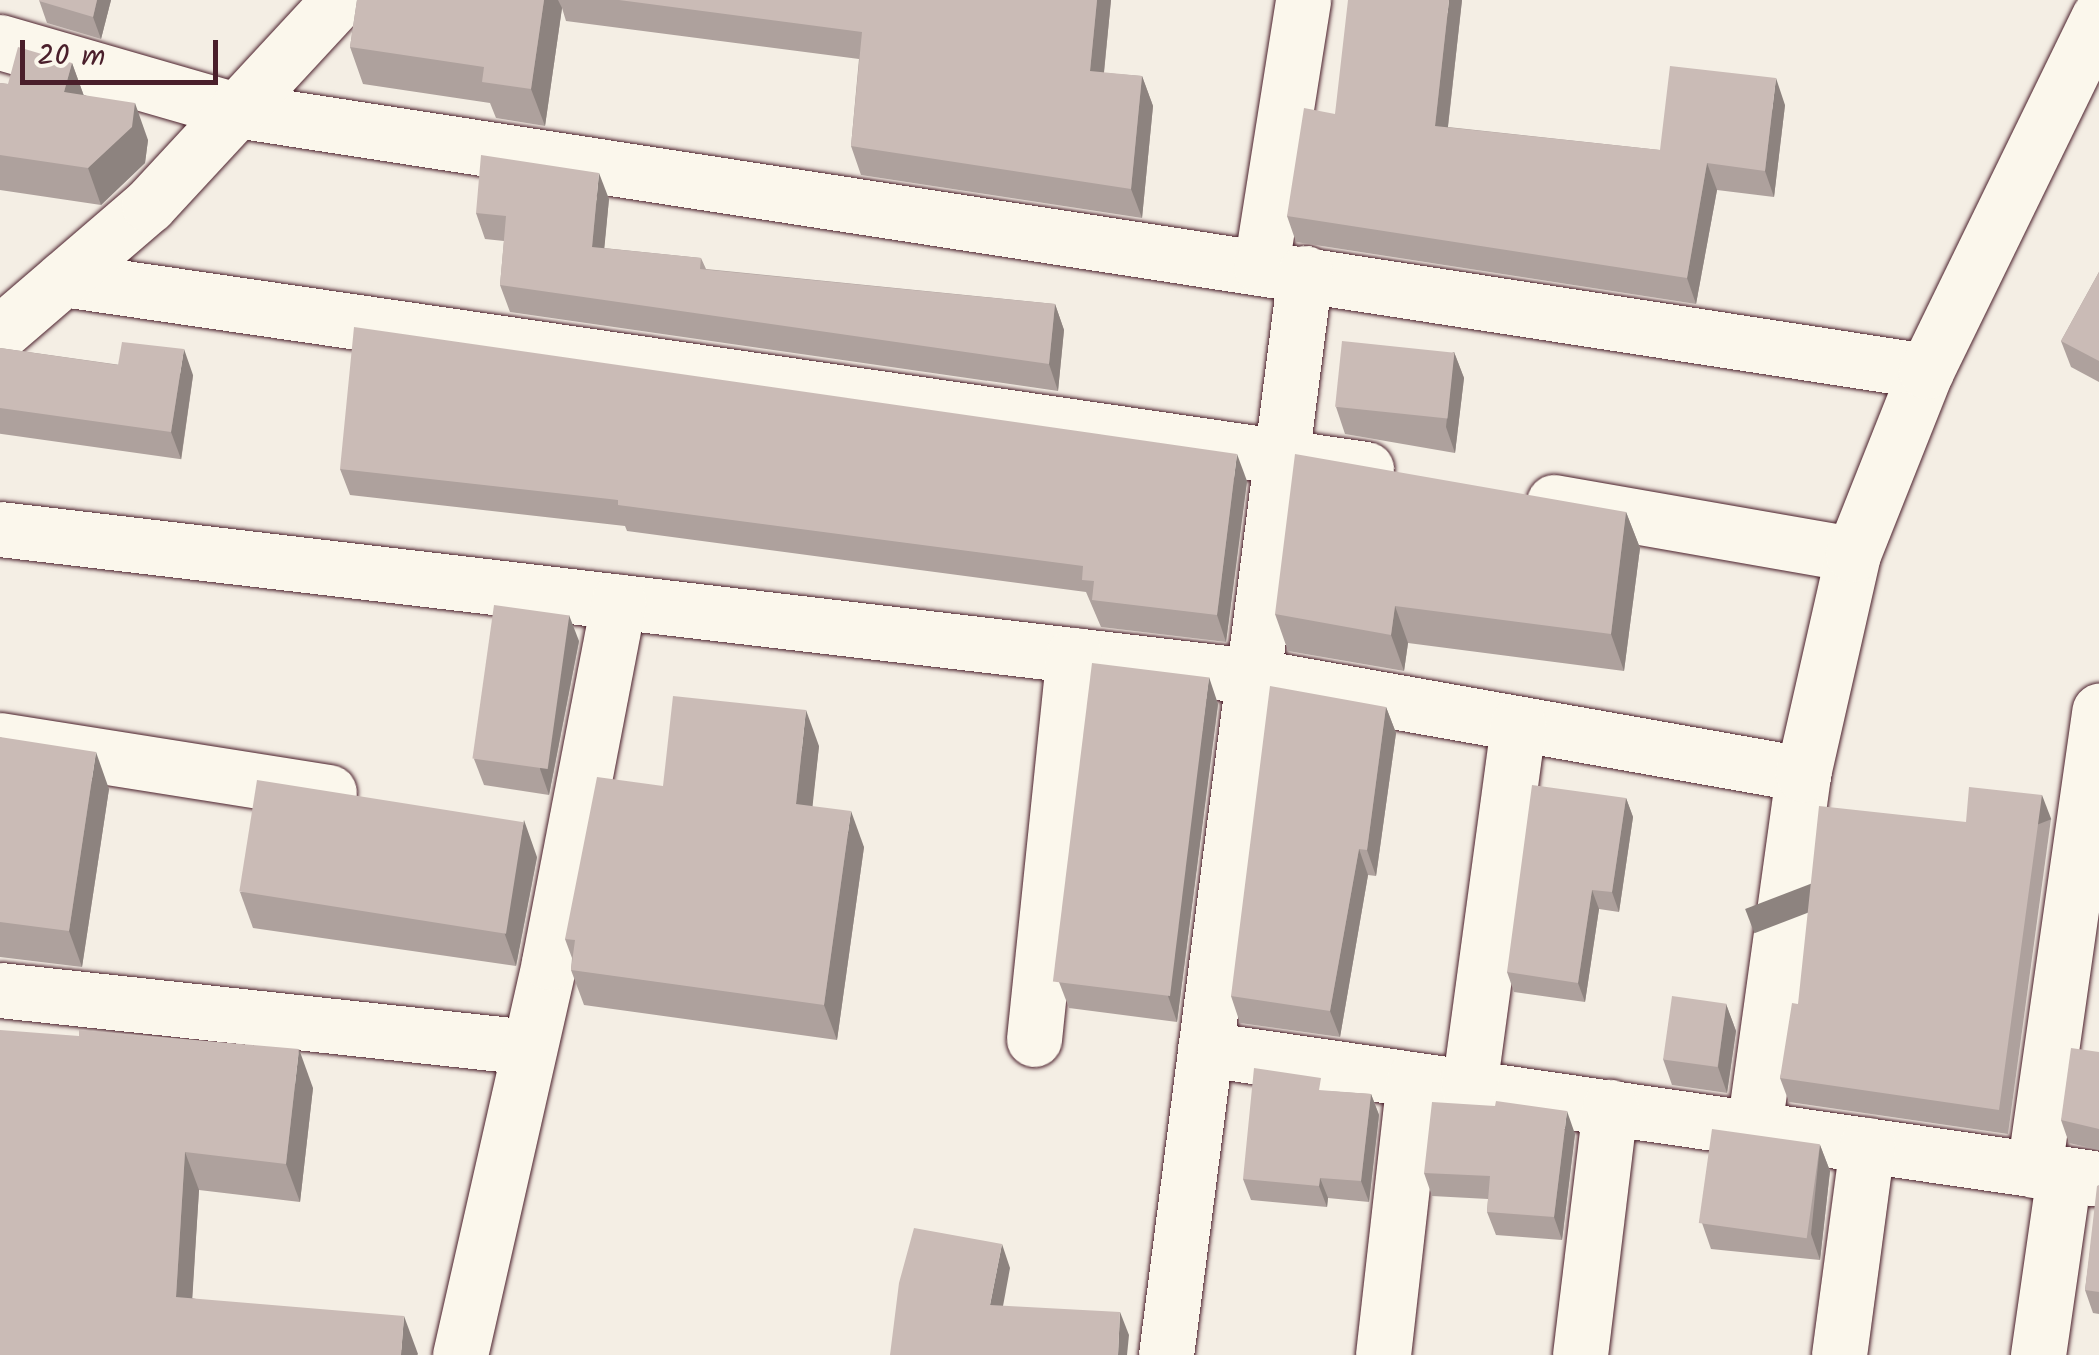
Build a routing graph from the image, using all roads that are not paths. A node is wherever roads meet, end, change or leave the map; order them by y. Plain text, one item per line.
1 (339, 0) edge
2 (1303, 0) edge
3 (2099, 17) edge
4 (0, 42) edge
5 (236, 110) junction
6 (1283, 270) junction
7 (63, 280) junction
8 (0, 334) edge
9 (1926, 371) junction
10 (1280, 454) junction
11 (1414, 478) edge
12 (1509, 494) edge
13 (0, 528) edge
14 (1853, 554) junction
15 (618, 602) junction
16 (1074, 656) junction
17 (1252, 676) junction
18 (2099, 711) edge
19 (1518, 724) junction
20 (0, 740) edge
21 (1802, 774) junction
22 (382, 801) edge
23 (516, 822) edge
24 (574, 831) junction
25 (0, 990) edge
26 (1034, 1039) dead end
27 (529, 1047) junction
28 (1205, 1049) junction
29 (1414, 1080) junction
30 (1470, 1088) junction
31 (1610, 1107) junction
32 (1754, 1128) junction
33 (1867, 1145) junction
34 (2066, 1174) edge
35 (460, 1355) edge
36 (1166, 1355) edge
37 (1383, 1355) edge
38 (1580, 1355) edge
39 (1839, 1355) edge
40 (2038, 1355) edge

1 - 5 street
2 - 6 street
3 - 9 street
4 - 5 street
5 - 6 street
5 - 7 street
6 - 9 street
6 - 10 street
7 - 8 street
7 - 10 street
9 - 14 street
10 - 11 street
10 - 17 street
12 - 14 street
13 - 15 street
14 - 21 street
15 - 16 street
15 - 24 street
16 - 17 street
16 - 26 street
17 - 19 street
17 - 28 street
18 - 34 street
19 - 21 street
19 - 30 street
20 - 22 street
21 - 32 street
23 - 24 street
24 - 27 street
25 - 27 street
27 - 35 street
28 - 29 street
28 - 36 street
29 - 30 street
29 - 37 street
30 - 31 street
31 - 32 street
31 - 38 street
32 - 33 street
33 - 34 street
33 - 39 street
34 - 40 street

